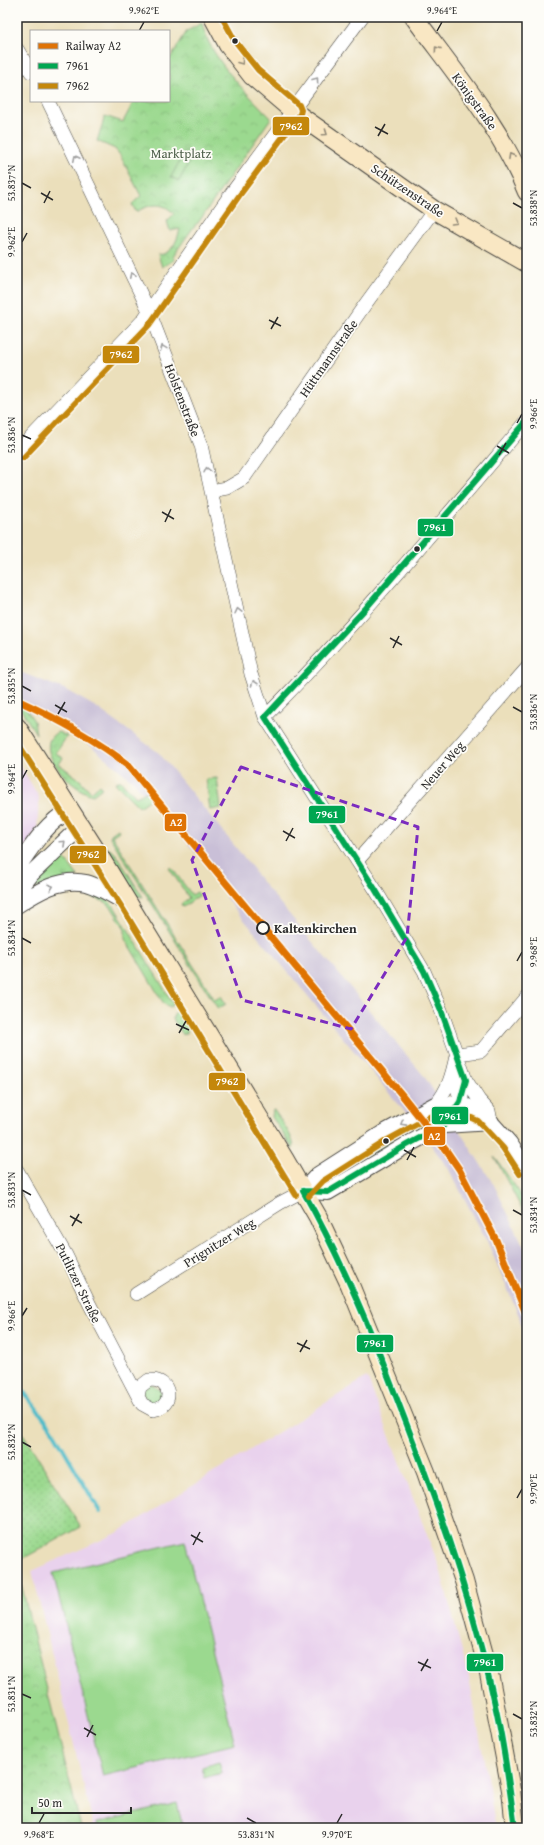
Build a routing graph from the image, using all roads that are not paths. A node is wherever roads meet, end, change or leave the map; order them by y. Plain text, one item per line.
1 (213, 17) edge
2 (362, 17) edge
3 (414, 17) edge
4 (17, 49) edge
5 (30, 70) edge
6 (48, 102) edge
7 (293, 111) junction
8 (527, 192) edge
9 (434, 210) junction
10 (527, 263) edge
11 (149, 311) junction
12 (527, 421) edge
13 (17, 452) edge
14 (211, 491) junction
15 (527, 668) edge
16 (265, 717) junction
17 (17, 727) edge
18 (70, 810) junction
19 (80, 826) junction
20 (356, 861) junction
21 (17, 868) edge
22 (17, 892) edge
23 (17, 905) edge
24 (130, 905) junction
25 (527, 997) edge
26 (457, 1054) junction
27 (453, 1075) junction
28 (466, 1080) junction
29 (461, 1103) junction
30 (435, 1105) junction
31 (486, 1122) junction
32 (444, 1125) junction
33 (17, 1170) edge
34 (527, 1170) edge
35 (303, 1191) junction
36 (136, 1294) dead end
37 (138, 1396) dead end
38 (515, 1828) edge

1 -> 7 main road, Schützenstraße
7 -> 2 street
8 -> 3 main road, Königstraße
4 - 5 street
11 -> 6 street, Holstenstraße
7 -> 9 main road, Schützenstraße
7 - 11 street
9 -> 10 main road, Schützenstraße
9 - 14 street, Hüttmannstraße
11 - 13 street
14 -> 11 street, Holstenstraße
12 - 16 street
16 -> 14 street, Holstenstraße
15 - 20 street, Neuer Weg
16 - 20 street, Holstenstraße
17 - 18 main road
18 - 19 main road
18 - 21 street
22 -> 19 street
19 - 24 main road
20 - 26 street, Holstenstraße
23 -> 24 street
24 - 35 main road
25 - 26 street
26 - 27 street
26 - 28 street, Holstenstraße
27 - 29 street
27 - 30 street
28 - 29 street
28 - 31 street, Holstenstraße
29 - 30 street
29 - 31 street
29 - 32 street
30 -> 35 street
31 - 32 street
31 - 34 street
32 - 35 street
33 - 37 street, Putlitzer Straße
35 - 36 street, Prignitzer Weg
35 - 38 main road

